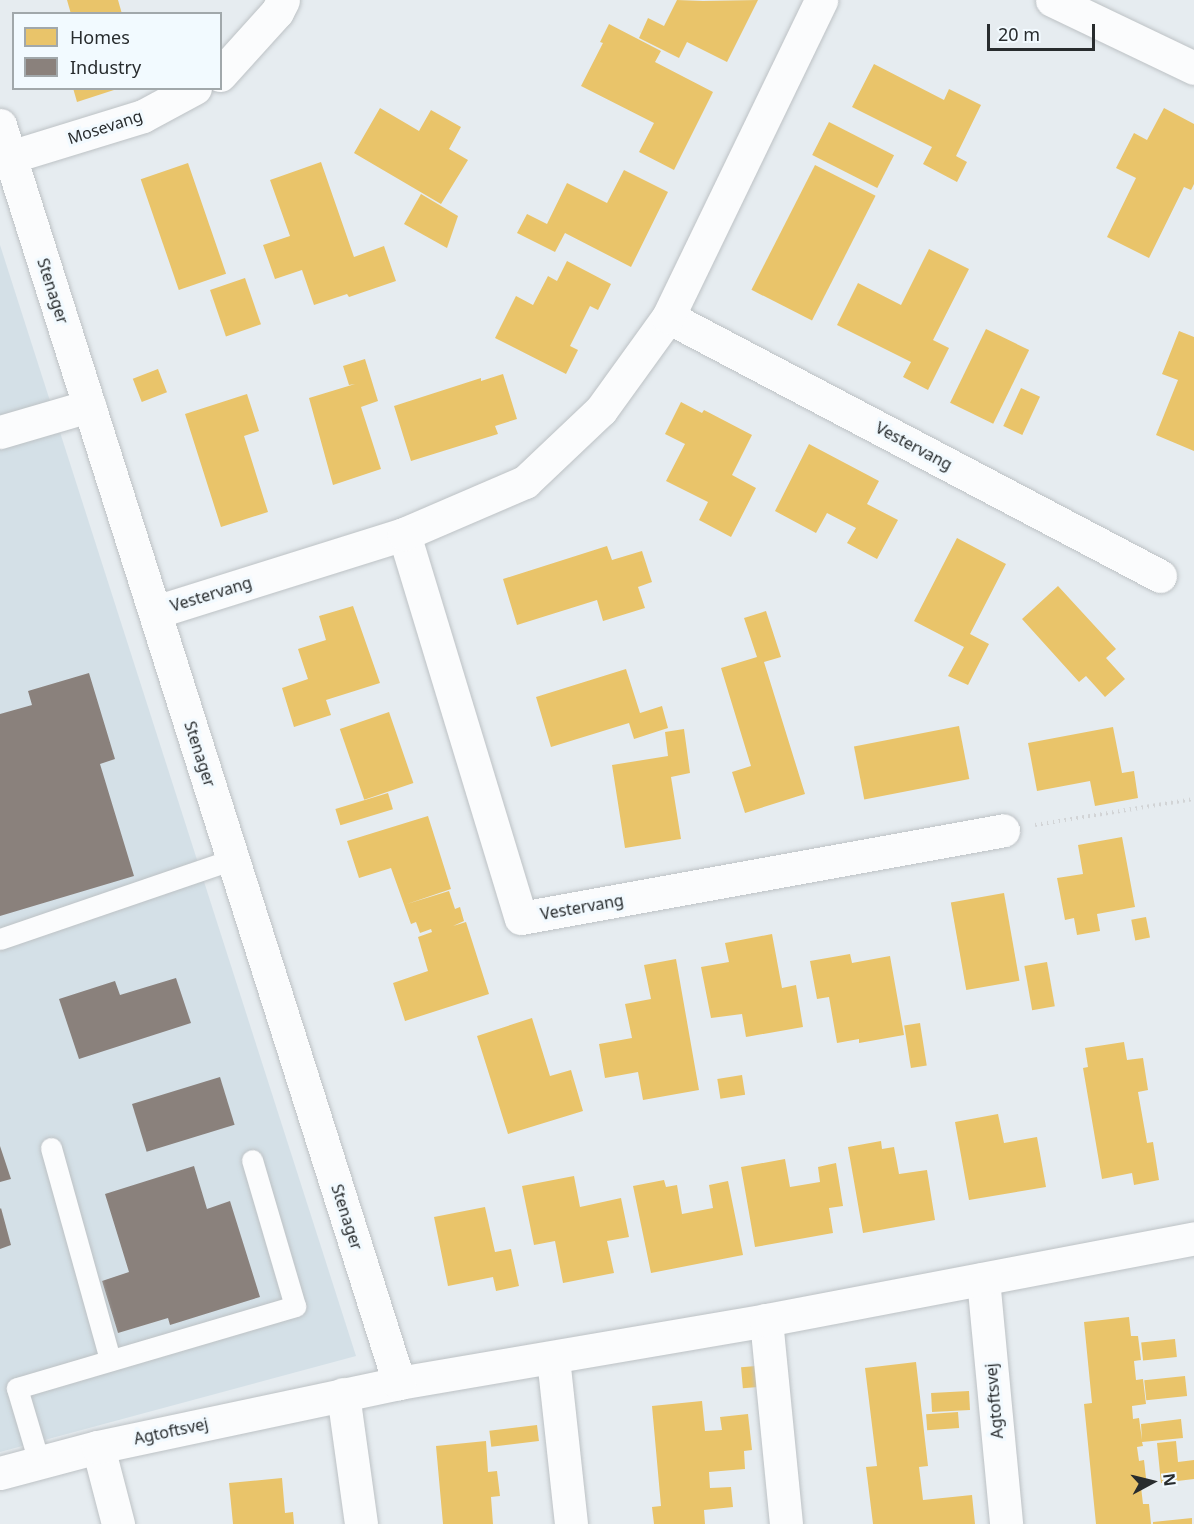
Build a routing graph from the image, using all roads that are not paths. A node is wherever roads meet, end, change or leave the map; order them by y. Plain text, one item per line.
1 (283, 0) edge
2 (820, 0) edge
3 (1052, 0) edge
4 (1194, 68) edge
5 (222, 73) edge
6 (191, 90) edge
7 (0, 125) edge
8 (10, 156) junction
9 (668, 317) junction
10 (89, 406) junction
11 (0, 432) edge
12 (404, 534) junction
13 (1160, 576) dead end
14 (155, 612) junction
15 (1003, 831) road end
16 (233, 860) junction
17 (0, 939) edge
18 (51, 1148) dead end
19 (252, 1160) dead end
20 (1194, 1239) edge
21 (983, 1278) junction
22 (766, 1320) junction
23 (553, 1358) junction
24 (110, 1360) junction
25 (399, 1383) junction
26 (9, 1390) edge
27 (343, 1394) junction
28 (98, 1447) junction
29 (39, 1462) junction
30 (0, 1473) edge
31 (118, 1524) edge
32 (361, 1524) edge
33 (571, 1524) edge
34 (786, 1524) edge
35 (1006, 1524) edge

1 - 5 street
2 - 9 street, Vestervang
3 - 4 street
6 - 8 street, Mosevang
7 - 8 street, Stenager
8 - 10 street, Stenager
9 - 12 street, Vestervang
9 - 13 street, Vestervang
10 - 11 street
10 - 14 street, Stenager
12 - 14 street, Vestervang
12 - 15 street, Vestervang
14 - 16 street, Stenager
16 - 17 lane
16 - 25 street, Stenager
18 - 24 lane
19 - 24 lane
20 - 21 street, Agtoftsvej
21 - 22 street, Agtoftsvej
21 - 35 street, Agtoftsvej
22 - 23 street, Agtoftsvej
22 - 34 street
23 - 25 street, Agtoftsvej
23 - 33 street
24 - 26 lane
25 - 27 street, Agtoftsvej
26 - 29 lane
27 - 28 street, Agtoftsvej
27 - 32 street
28 - 29 street, Agtoftsvej
28 - 31 street
29 - 30 street, Agtoftsvej

